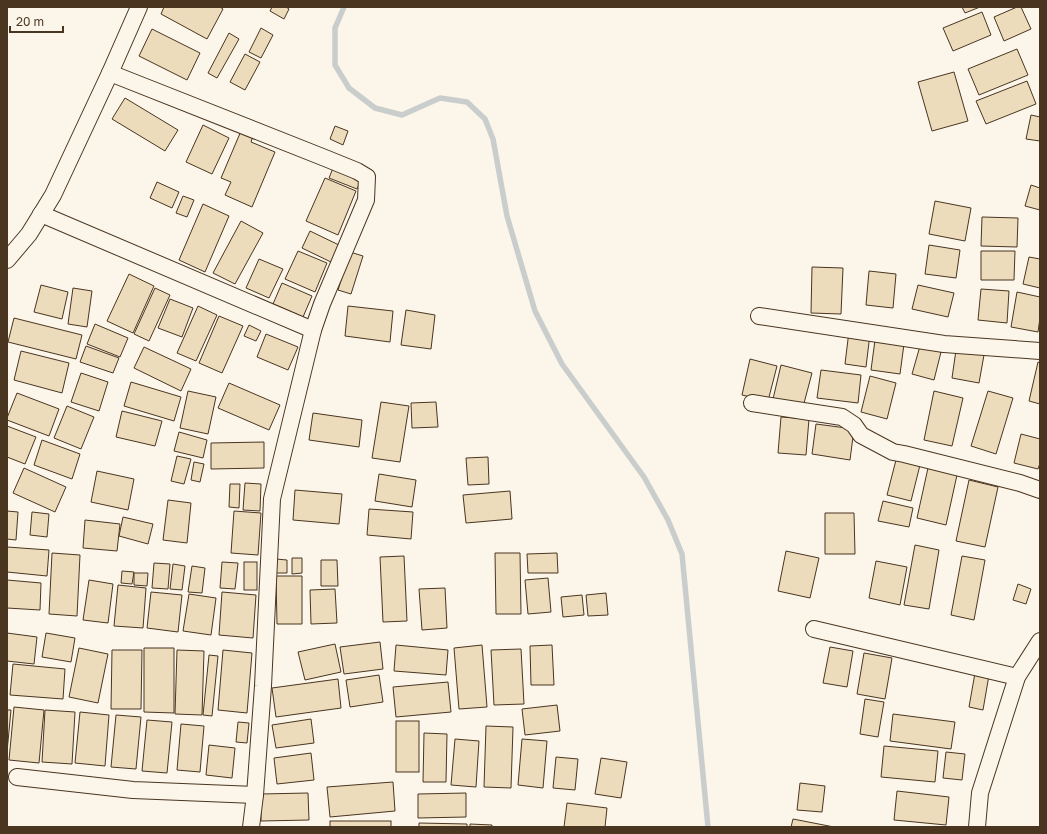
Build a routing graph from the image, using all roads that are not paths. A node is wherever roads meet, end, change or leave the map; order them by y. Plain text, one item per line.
1 (139, 7) edge
2 (110, 73) junction
3 (41, 214) junction
4 (7, 260) edge
5 (759, 316) dead end
6 (313, 330) junction
7 (1040, 351) edge
8 (752, 403) dead end
9 (1040, 490) edge
10 (814, 629) dead end
11 (1040, 641) edge
12 (1017, 677) junction
13 (17, 776) dead end
14 (255, 795) junction
15 (251, 827) edge
16 (977, 827) edge

1 - 2 street
2 - 3 street
2 - 6 street
3 - 4 street
3 - 6 street
5 - 7 street
6 - 14 street
8 - 9 street
10 - 12 street
11 - 12 street
12 - 16 street
13 - 14 street
14 - 15 street

